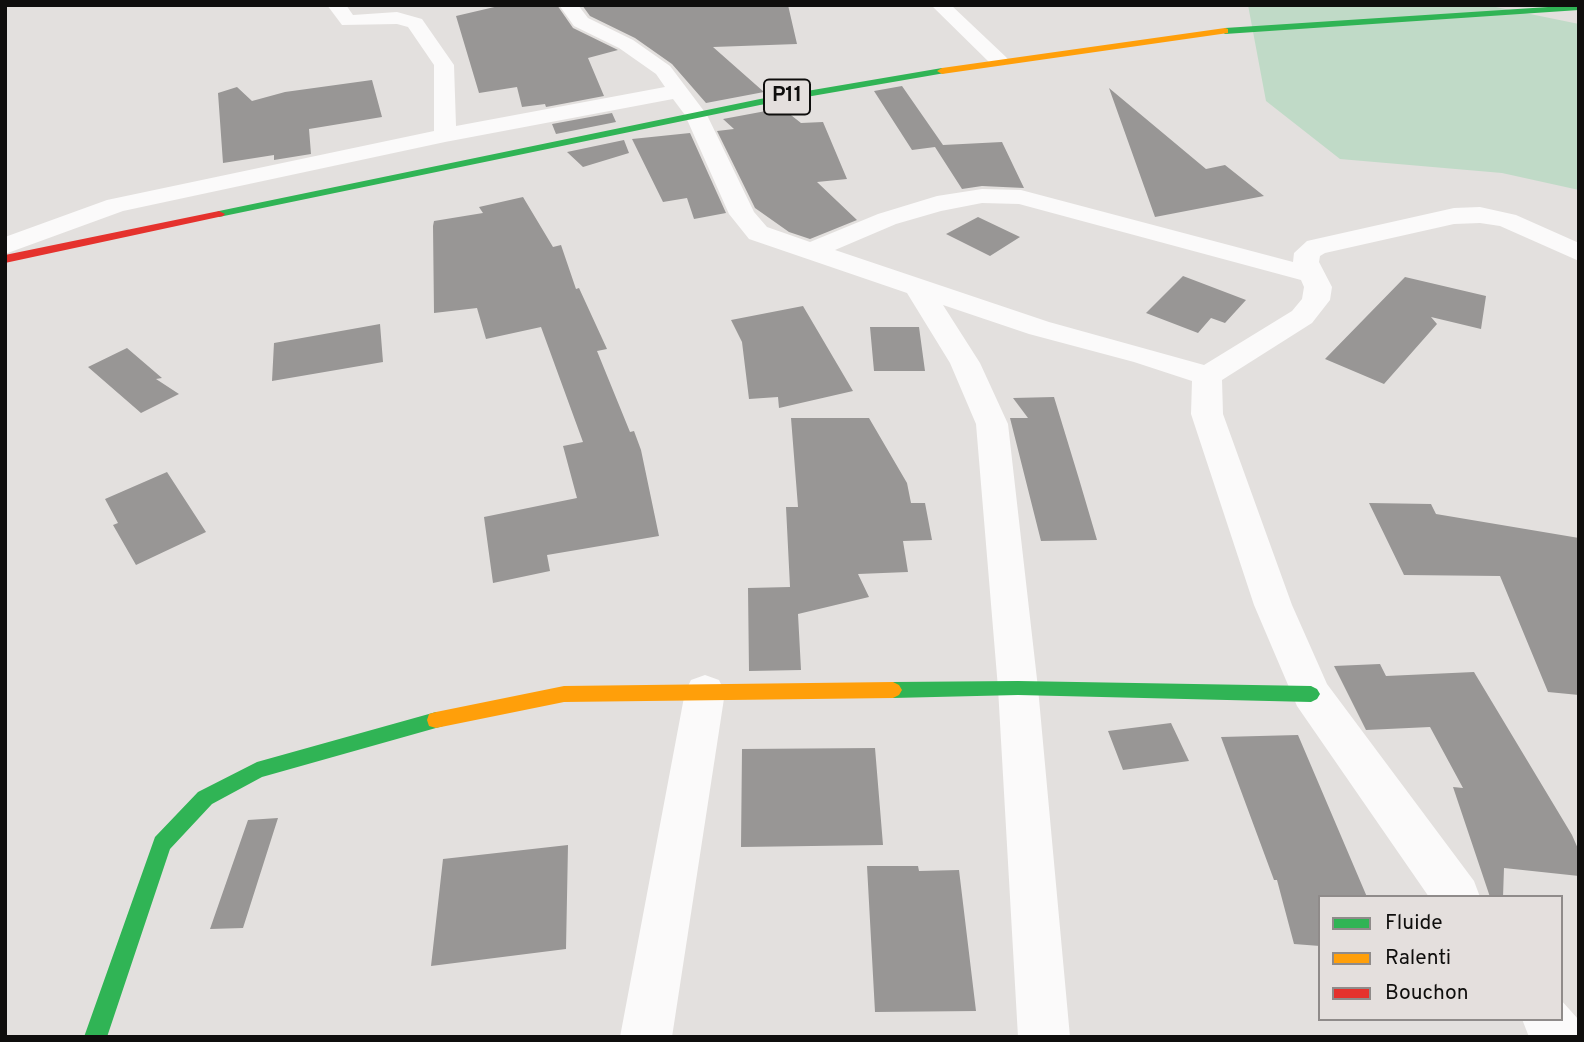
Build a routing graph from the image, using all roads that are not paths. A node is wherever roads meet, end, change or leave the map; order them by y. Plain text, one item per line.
1 (336, 5) edge
2 (568, 5) edge
3 (940, 5) edge
4 (1579, 7) edge
5 (999, 61) junction
6 (679, 91) junction
7 (696, 115) junction
8 (445, 135) junction
9 (5, 246) edge
10 (809, 252) junction
11 (1579, 253) edge
12 (5, 259) edge
13 (1312, 275) junction
14 (919, 289) junction
15 (1207, 376) junction
16 (1018, 688) junction
17 (705, 692) junction
18 (1311, 694) junction
19 (1456, 895) edge
20 (1548, 1021) edge
21 (95, 1037) edge
22 (646, 1037) edge
23 (1044, 1037) edge
24 (1560, 1037) edge

1 - 8 street
2 - 6 street
3 - 5 street
4 - 5 main road, P11
5 - 7 main road, P11
6 - 7 street
6 - 8 street
7 - 10 street
7 - 12 main road, P11
8 - 9 street
10 - 13 street
10 - 14 street
11 - 13 street
13 - 15 street
14 - 15 street
14 - 16 street
15 - 18 street
16 - 17 main road
16 - 18 main road
16 - 23 street
17 - 21 main road
17 - 22 street
18 - 19 street
20 - 24 street

